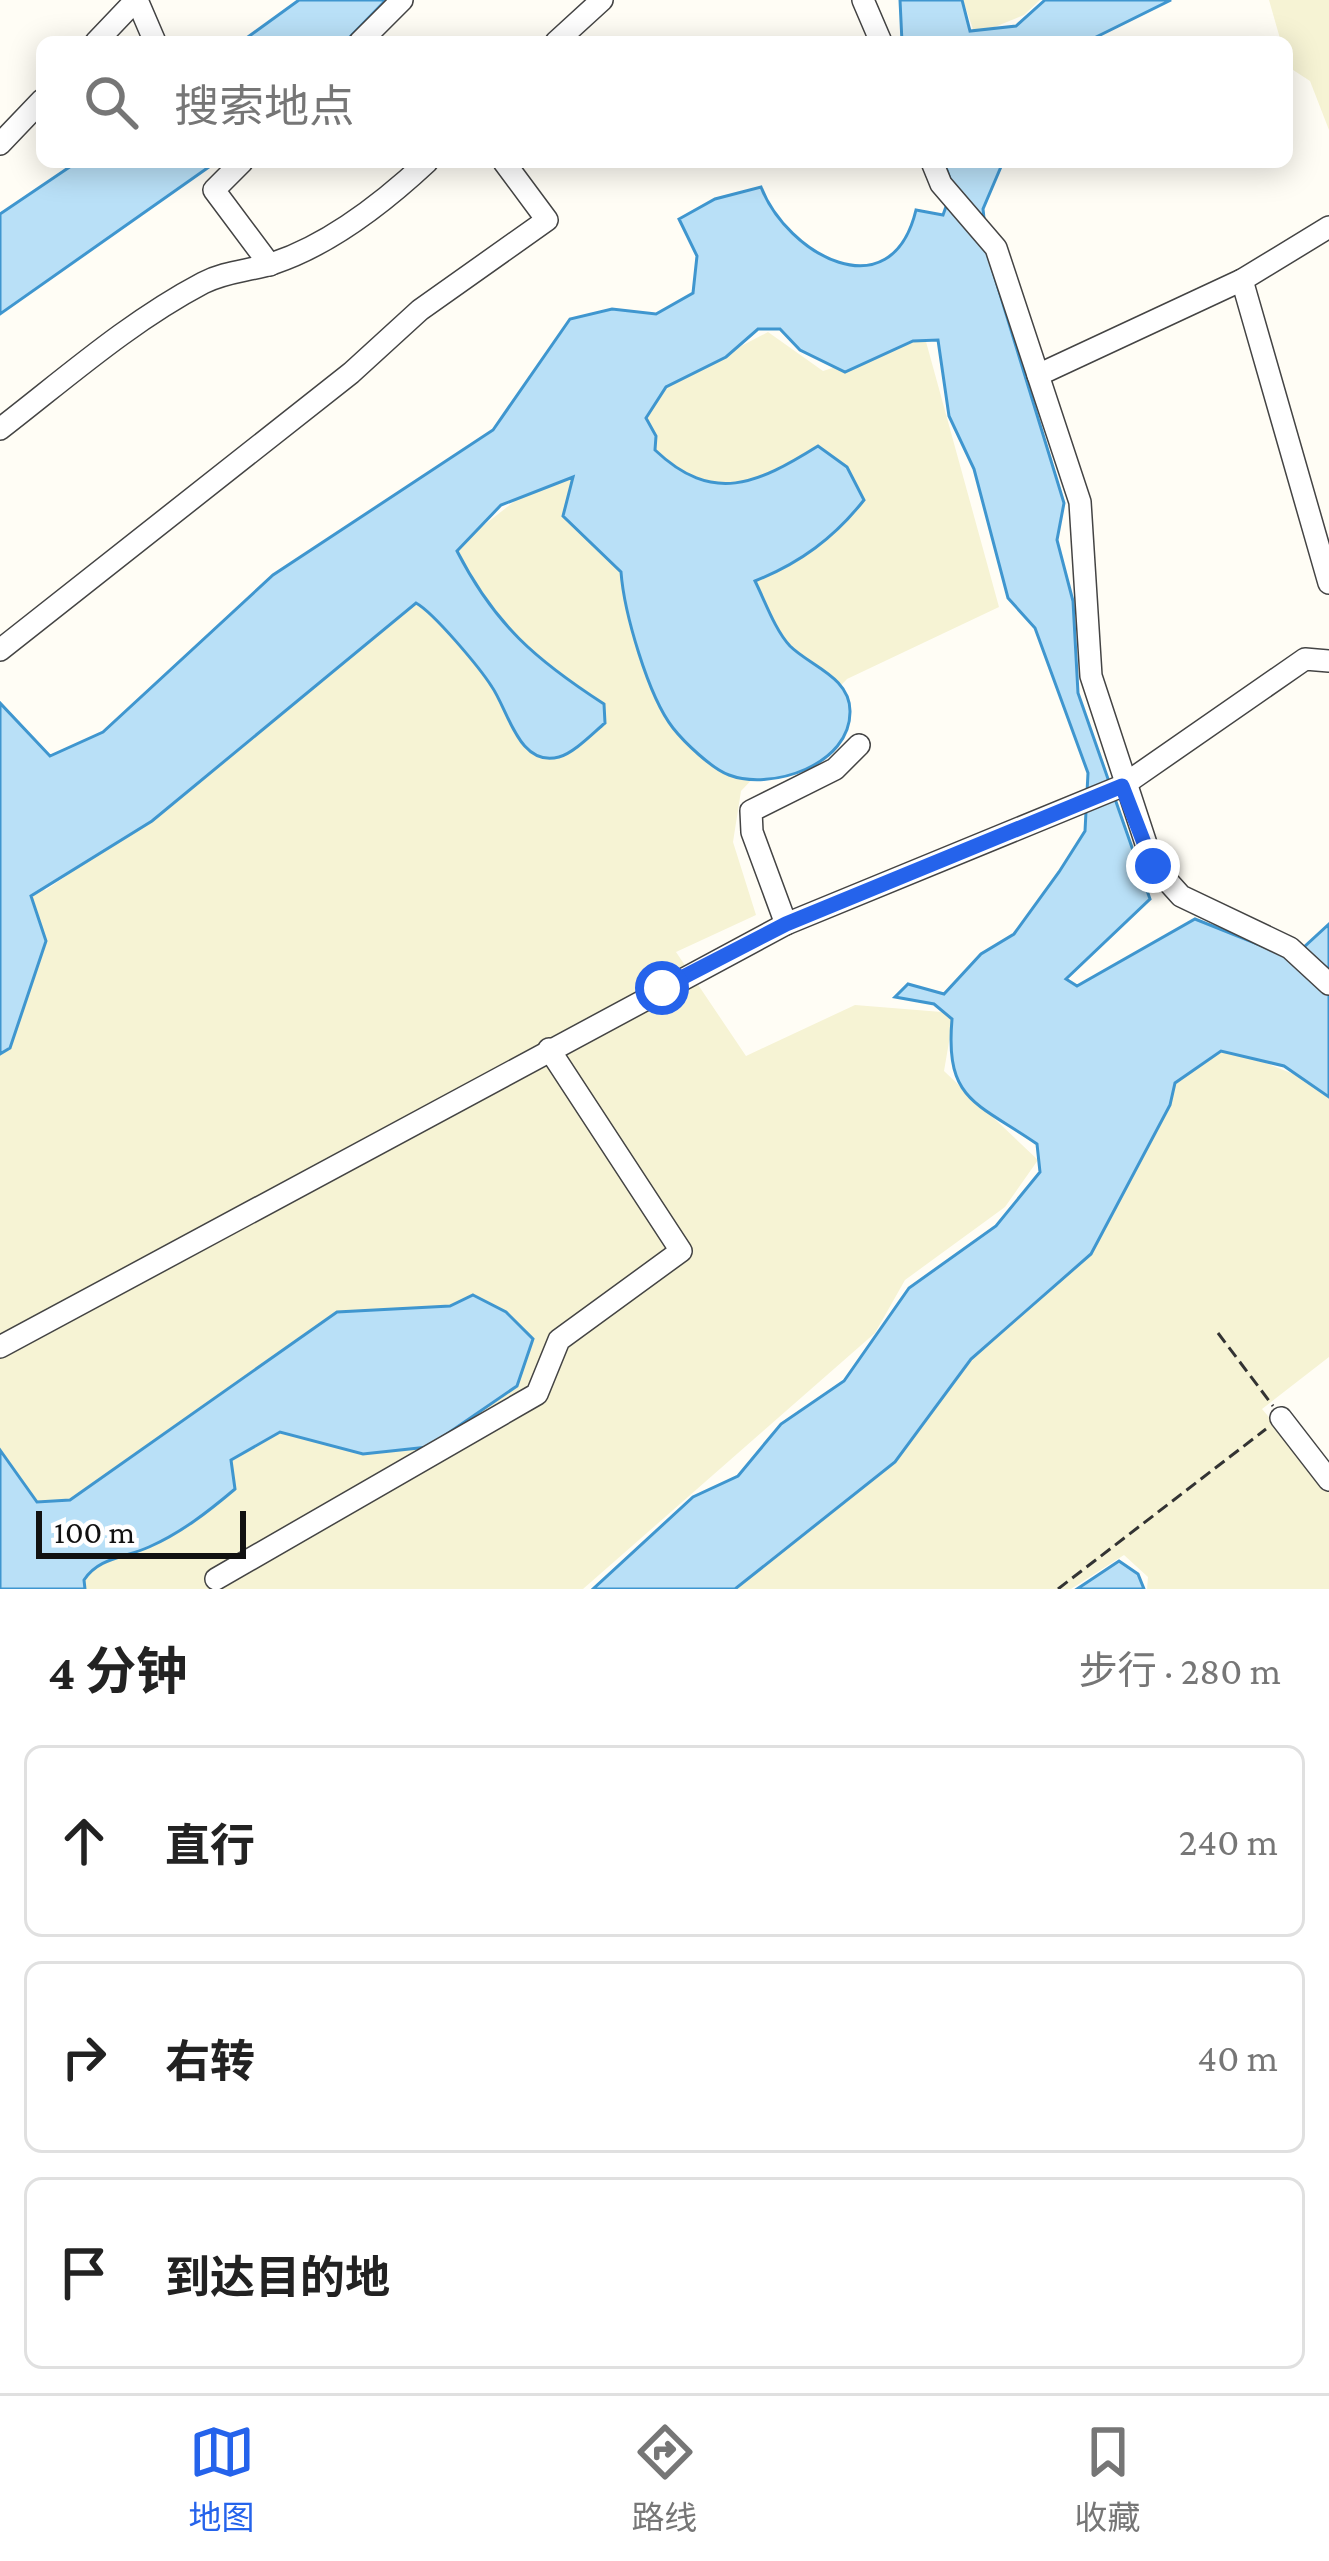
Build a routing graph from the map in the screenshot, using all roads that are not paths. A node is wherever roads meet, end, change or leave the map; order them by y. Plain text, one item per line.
1 (137, 0) edge
2 (402, 0) edge
3 (602, 0) edge
4 (863, 0) edge
5 (103, 36) edge
6 (152, 36) edge
7 (366, 36) edge
8 (563, 36) edge
9 (878, 36) edge
10 (36, 106) edge
11 (0, 145) edge
12 (236, 168) edge
13 (419, 168) edge
14 (508, 168) edge
15 (934, 168) edge
16 (1329, 227) edge
17 (270, 265) junction
18 (1242, 280) junction
19 (1038, 374) junction
20 (0, 429) edge
21 (1329, 584) edge
22 (0, 650) edge
23 (1329, 661) edge
24 (859, 745) dead end
25 (1118, 787) junction
26 (786, 924) junction
27 (1329, 983) edge
28 (549, 1049) junction
29 (0, 1347) edge
30 (1281, 1418) road end
31 (1329, 1480) edge
32 (217, 1579) dead end

1 - 5 street
1 - 6 street
2 - 7 street
3 - 8 street
4 - 9 street
10 - 11 street
12 - 17 street
13 - 17 street
14 - 22 street
15 - 19 street
16 - 18 street
17 - 20 street
18 - 19 street
18 - 21 street
19 - 25 street
23 - 25 street
24 - 26 street
25 - 26 street
25 - 27 street
26 - 28 street
28 - 29 street
28 - 32 street
30 - 31 street

